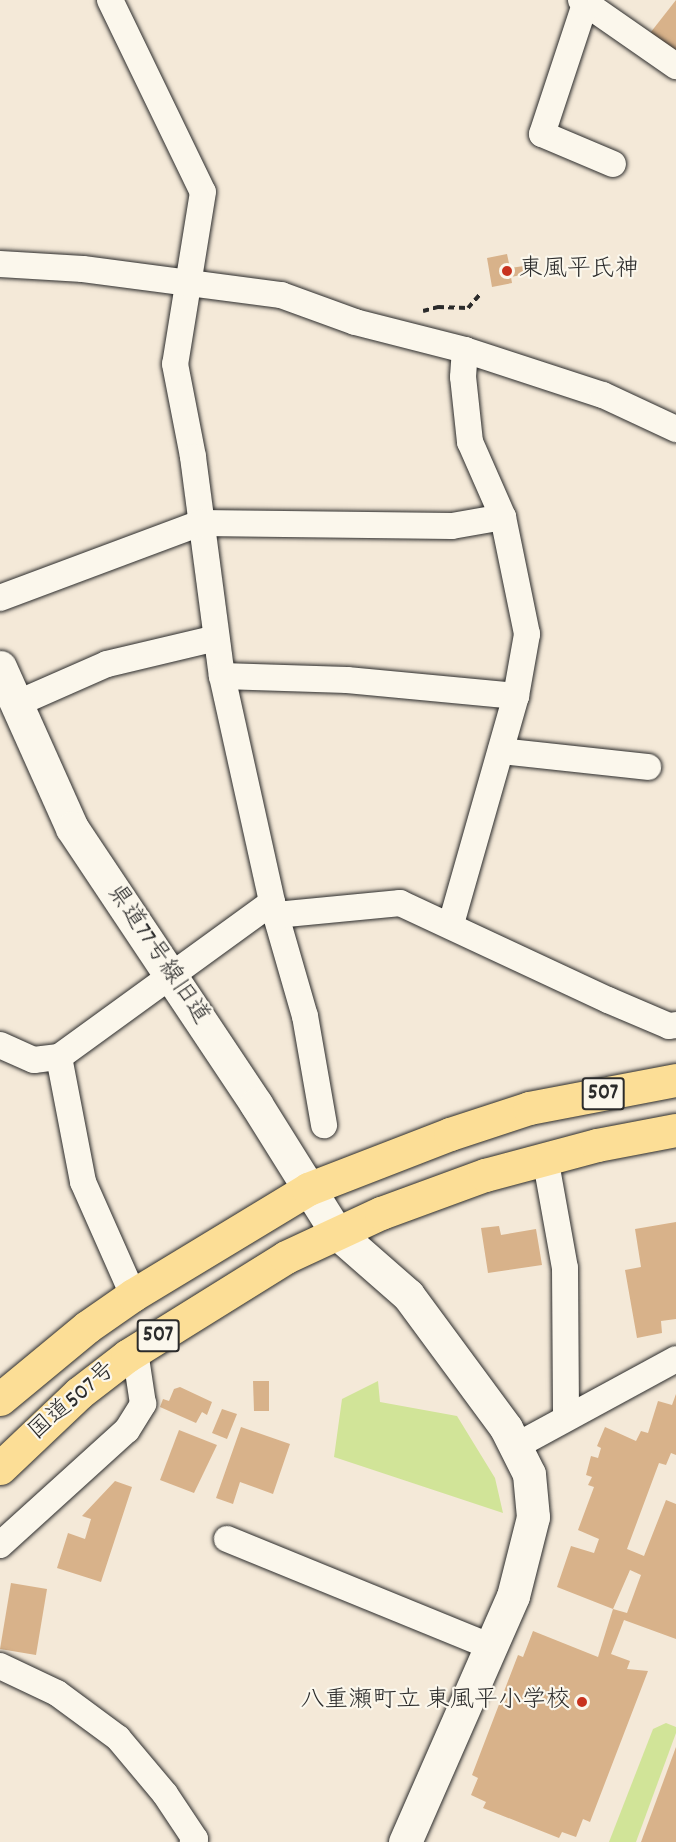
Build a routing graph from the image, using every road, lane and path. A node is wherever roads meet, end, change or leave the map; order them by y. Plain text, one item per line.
1 (110, 0) edge
2 (583, 2) edge
3 (676, 66) edge
4 (613, 164) dead end
5 (0, 264) edge
6 (190, 285) junction
7 (481, 293) dead end
8 (376, 326) junction
9 (465, 350) junction
10 (676, 429) edge
11 (503, 517) junction
12 (201, 523) junction
13 (0, 598) edge
14 (216, 638) junction
15 (0, 667) edge
16 (222, 676) junction
17 (516, 696) junction
18 (11, 712) edge
19 (501, 751) junction
20 (648, 767) dead end
21 (274, 908) junction
22 (451, 924) junction
23 (171, 977) junction
24 (676, 1025) edge
25 (0, 1045) edge
26 (59, 1058) junction
27 (676, 1080) edge
28 (324, 1125) dead end
29 (676, 1130) edge
30 (545, 1157) junction
31 (308, 1189) junction
32 (336, 1232) junction
33 (133, 1295) junction
34 (135, 1350) junction
35 (676, 1359) edge
36 (0, 1398) edge
37 (566, 1417) junction
38 (516, 1446) junction
39 (0, 1468) edge
40 (227, 1539) dead end
41 (0, 1545) edge
42 (492, 1647) junction
43 (0, 1666) edge
44 (198, 1841) edge
45 (405, 1842) edge

1 - 6 street
2 - 3 street
2 - 4 street
5 - 6 street
6 - 8 street
6 - 12 street
7 - 8 path
8 - 9 street
9 - 10 street
9 - 11 street
11 - 12 street
11 - 17 street
12 - 13 street
12 - 14 street
14 - 16 street
14 - 18 street
15 - 18 street, 県道77号線旧道
16 - 17 street
16 - 21 street
17 - 19 street
18 - 23 street, 県道77号線旧道
19 - 20 street
19 - 22 street
21 - 22 street
21 - 23 street
21 - 28 street
22 - 24 street
23 - 26 street
23 - 31 street, 県道77号線旧道
25 - 26 street
26 - 33 street
27 - 31 highway, 507
29 - 30 highway, 507
30 - 32 highway, 507
30 - 37 street
31 - 32 street, 県道77号線旧道
31 - 33 highway, 国道507号 / 507
32 - 34 highway, 国道507号 / 507
32 - 38 street, 県道77号線旧道
33 - 36 highway, 国道507号 / 507
34 - 39 highway, 国道507号 / 507
34 - 41 street
35 - 37 street
37 - 38 street
38 - 42 street, 県道77号線旧道
40 - 42 street
42 - 45 street, 県道77号線旧道
43 - 44 street

